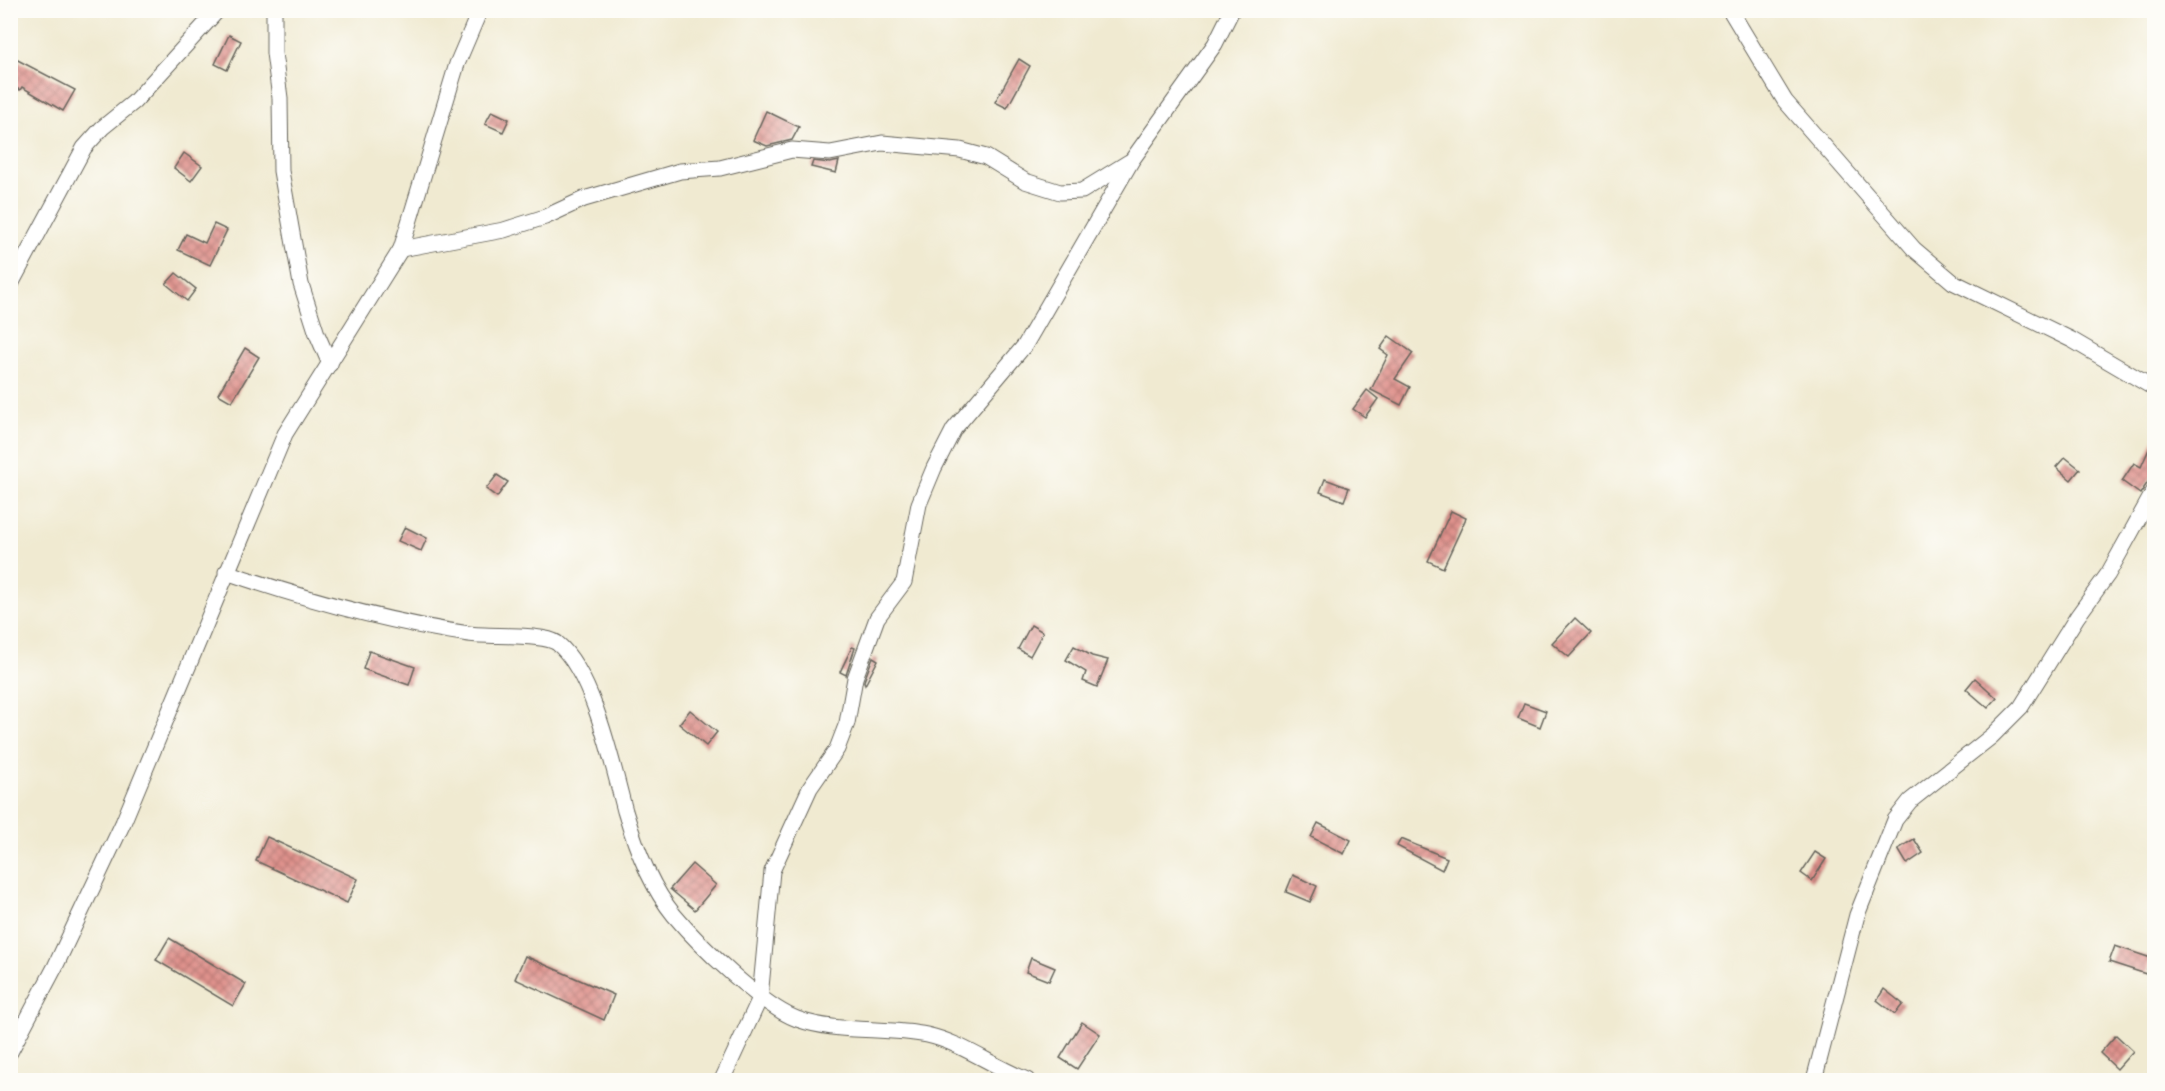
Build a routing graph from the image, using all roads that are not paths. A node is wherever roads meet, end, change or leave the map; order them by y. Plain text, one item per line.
1 (218, 10) edge
2 (274, 10) edge
3 (480, 10) edge
4 (1232, 10) edge
5 (1730, 10) edge
6 (1132, 160) junction
7 (401, 249) junction
8 (10, 286) edge
9 (330, 364) junction
10 (2154, 388) edge
11 (2154, 491) edge
12 (226, 572) junction
13 (760, 998) junction
14 (10, 1052) edge
15 (722, 1080) edge
16 (1027, 1080) edge
17 (1814, 1080) edge

1 - 8 street
2 - 9 street
3 - 7 street
4 - 6 street
5 - 10 street
6 - 7 street
6 - 13 street
7 - 9 street
9 - 12 street
11 - 17 street
12 - 13 street
12 - 14 street
13 - 15 street
13 - 16 street

